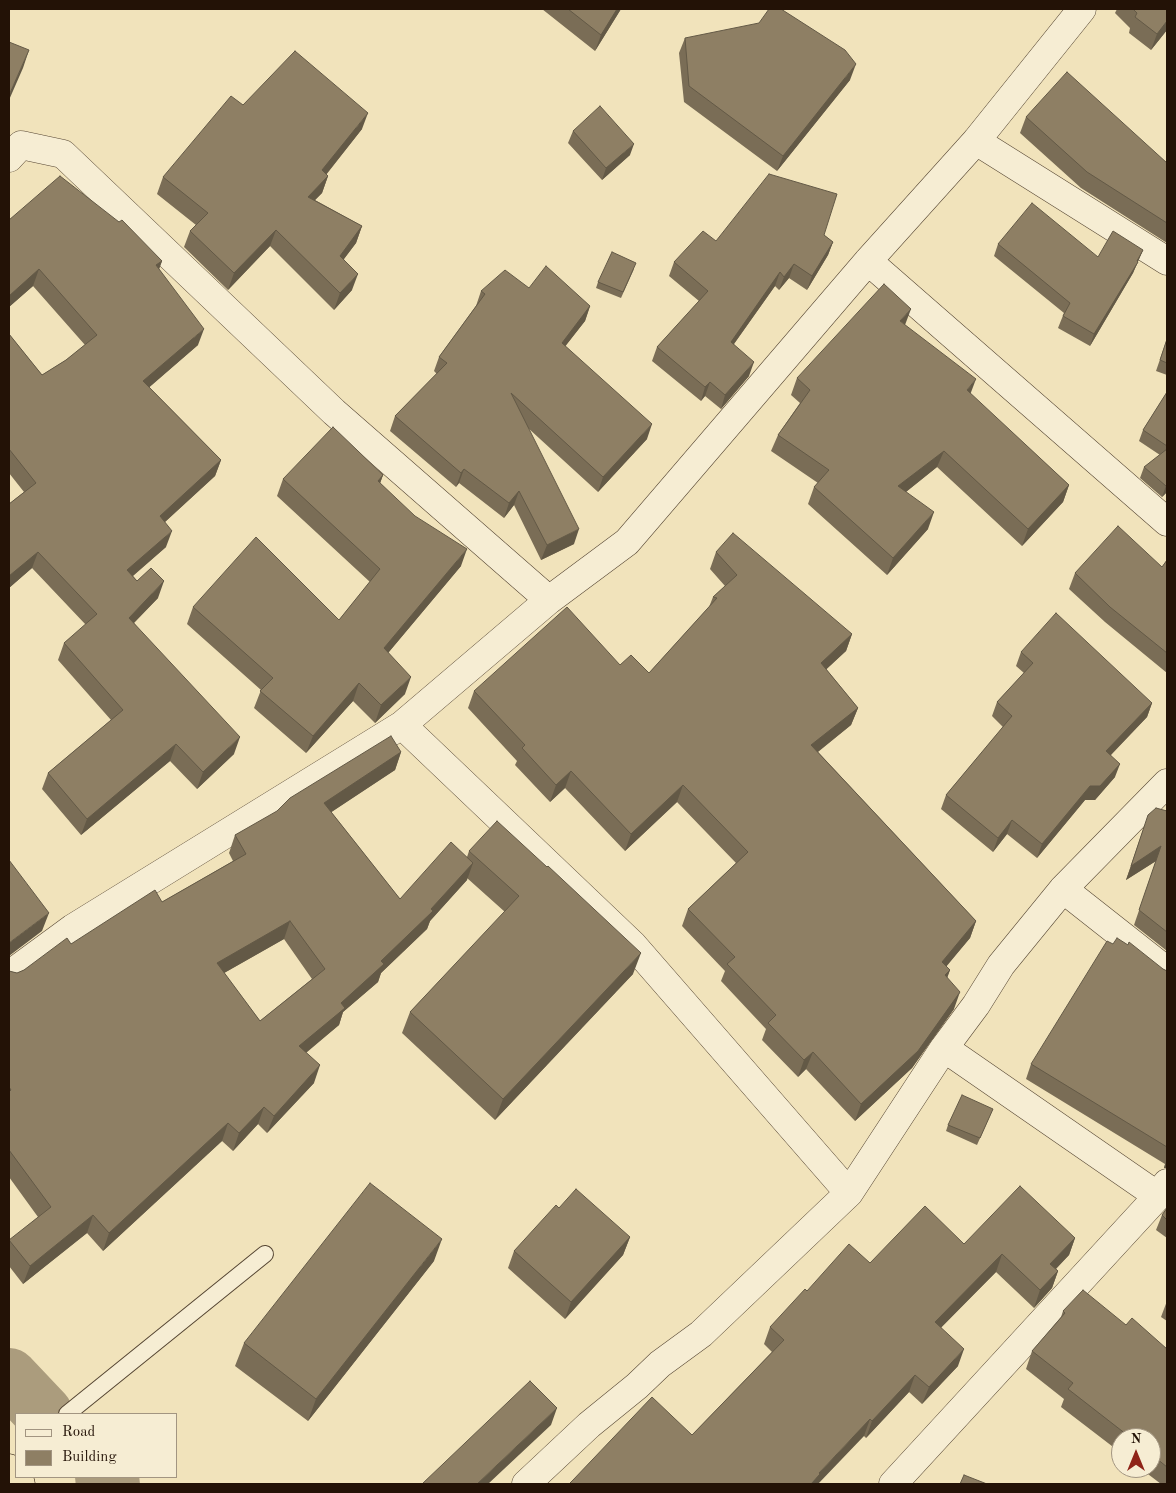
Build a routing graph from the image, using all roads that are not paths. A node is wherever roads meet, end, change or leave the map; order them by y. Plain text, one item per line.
1 (1082, 9) edge
2 (976, 140) junction
3 (9, 158) edge
4 (868, 261) junction
5 (1167, 261) edge
6 (1167, 522) edge
7 (549, 600) junction
8 (402, 725) junction
9 (1167, 783) edge
10 (1062, 889) junction
11 (1167, 971) edge
12 (9, 976) edge
13 (944, 1048) junction
14 (1163, 1189) edge
15 (849, 1193) junction
16 (264, 1254) dead end
17 (68, 1413) edge
18 (526, 1484) edge
19 (893, 1484) edge

1 - 2 street
2 - 4 street
2 - 5 street
3 - 7 street
4 - 6 street
4 - 7 street
7 - 8 street
8 - 12 street
8 - 15 street
9 - 10 street
10 - 11 street
10 - 13 street
13 - 14 street
13 - 15 street
14 - 19 street
15 - 18 street
16 - 17 lane

